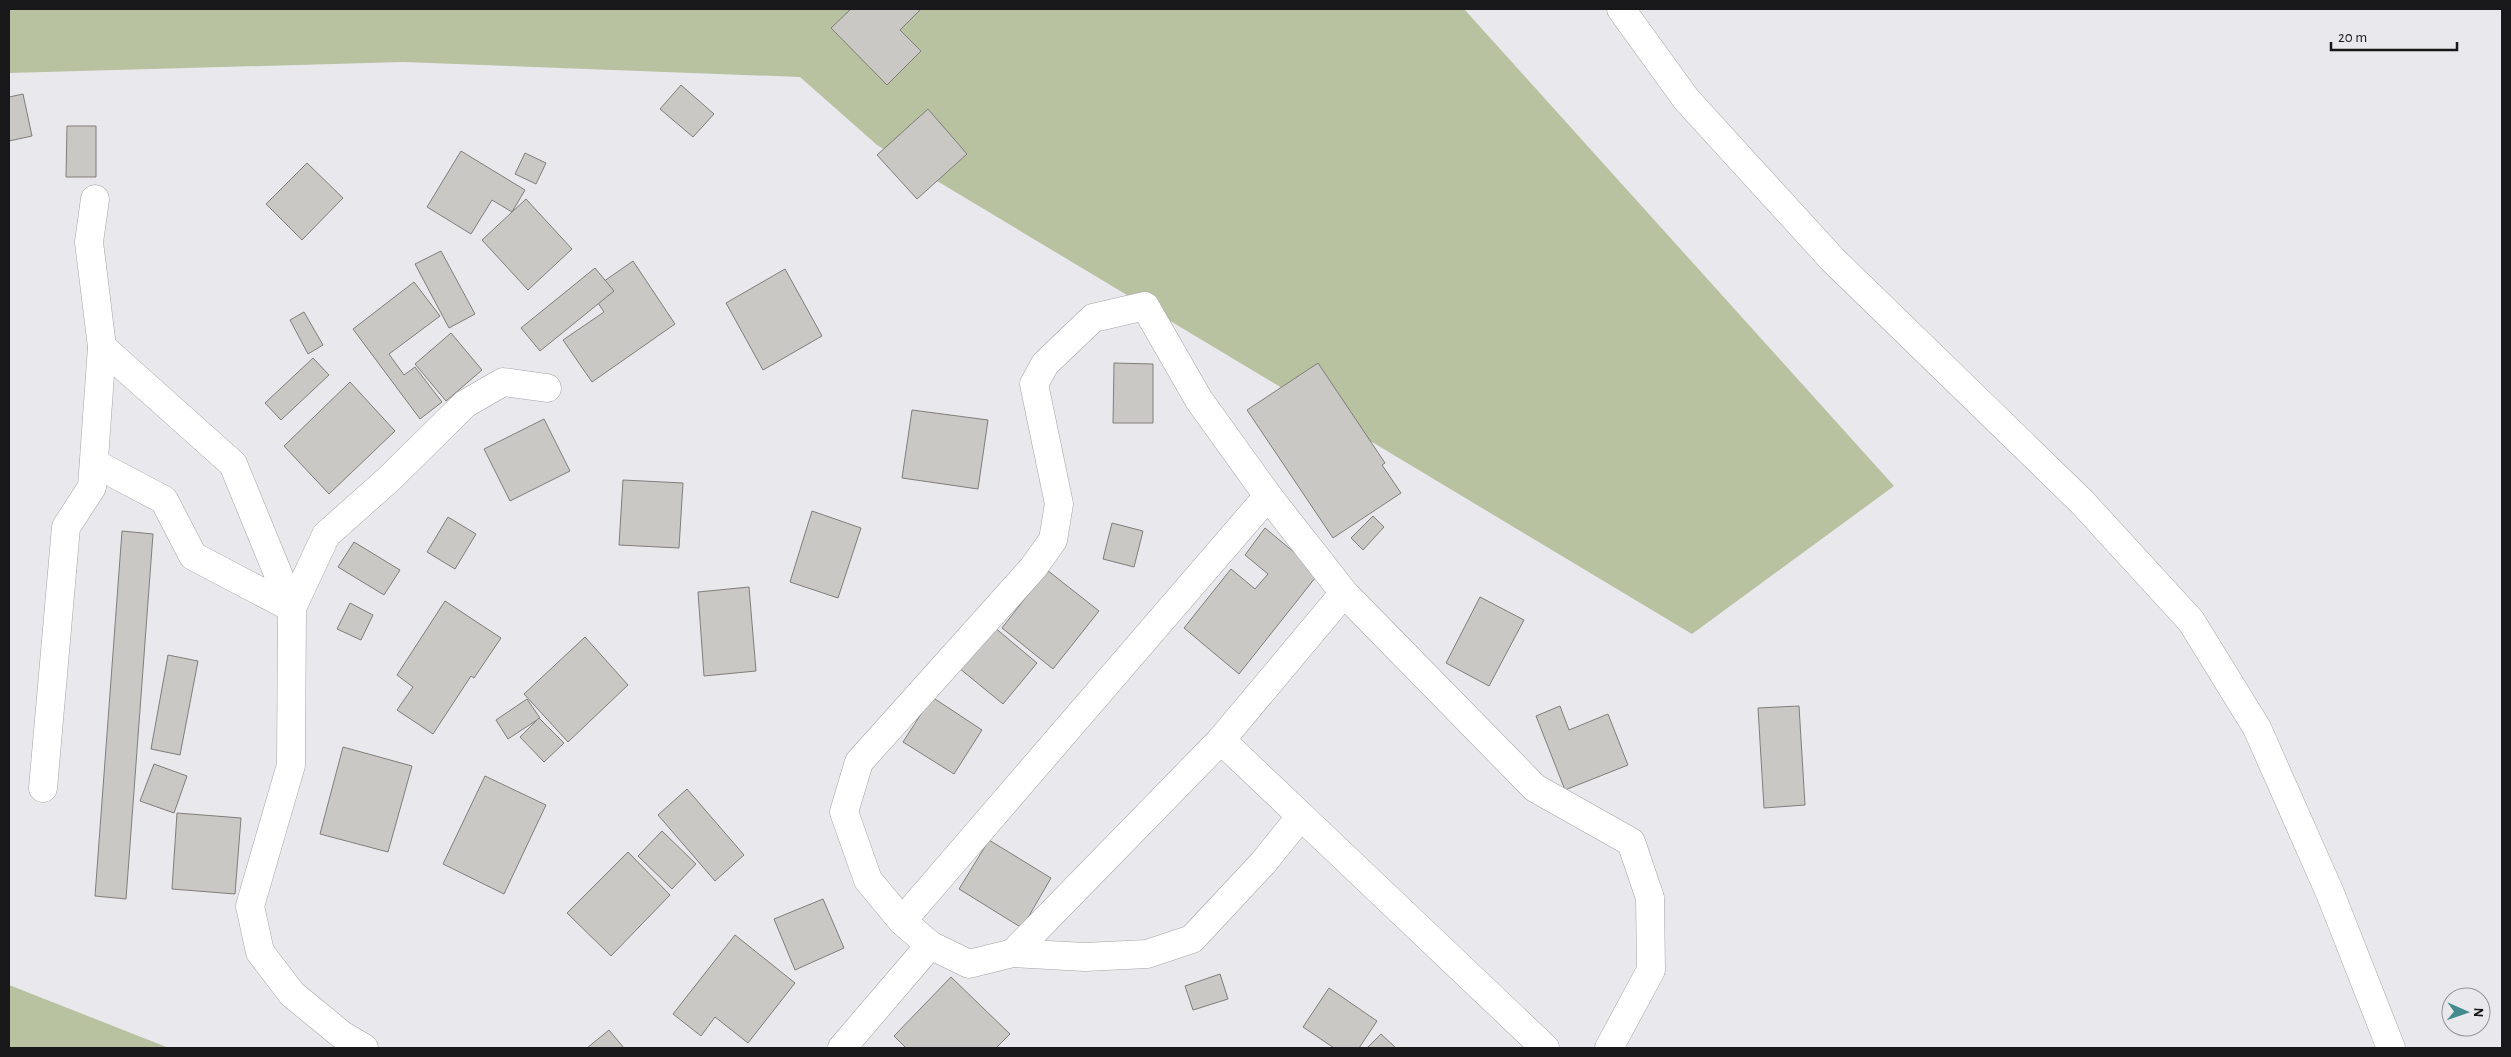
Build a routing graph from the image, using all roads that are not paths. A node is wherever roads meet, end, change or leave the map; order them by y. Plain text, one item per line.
1 (1621, 9) edge
2 (95, 199) dead end
3 (102, 347) junction
4 (546, 388) dead end
5 (94, 463) junction
6 (1268, 496) junction
7 (1344, 593) junction
8 (292, 608) junction
9 (1221, 740) junction
10 (43, 788) dead end
11 (1301, 816) junction
12 (902, 920) junction
13 (930, 945) junction
14 (1013, 953) junction
15 (364, 1048) edge
16 (842, 1048) edge
17 (1545, 1048) edge
18 (1609, 1048) edge
19 (2391, 1048) edge

1 - 19 street
2 - 3 street
3 - 5 street
3 - 8 street
4 - 8 street
5 - 8 street
5 - 10 street
6 - 7 street
6 - 12 street
6 - 12 street
7 - 9 street
7 - 18 street
8 - 15 street
9 - 11 street
9 - 14 street
11 - 14 street
11 - 17 street
12 - 13 street
13 - 14 street
13 - 16 street

